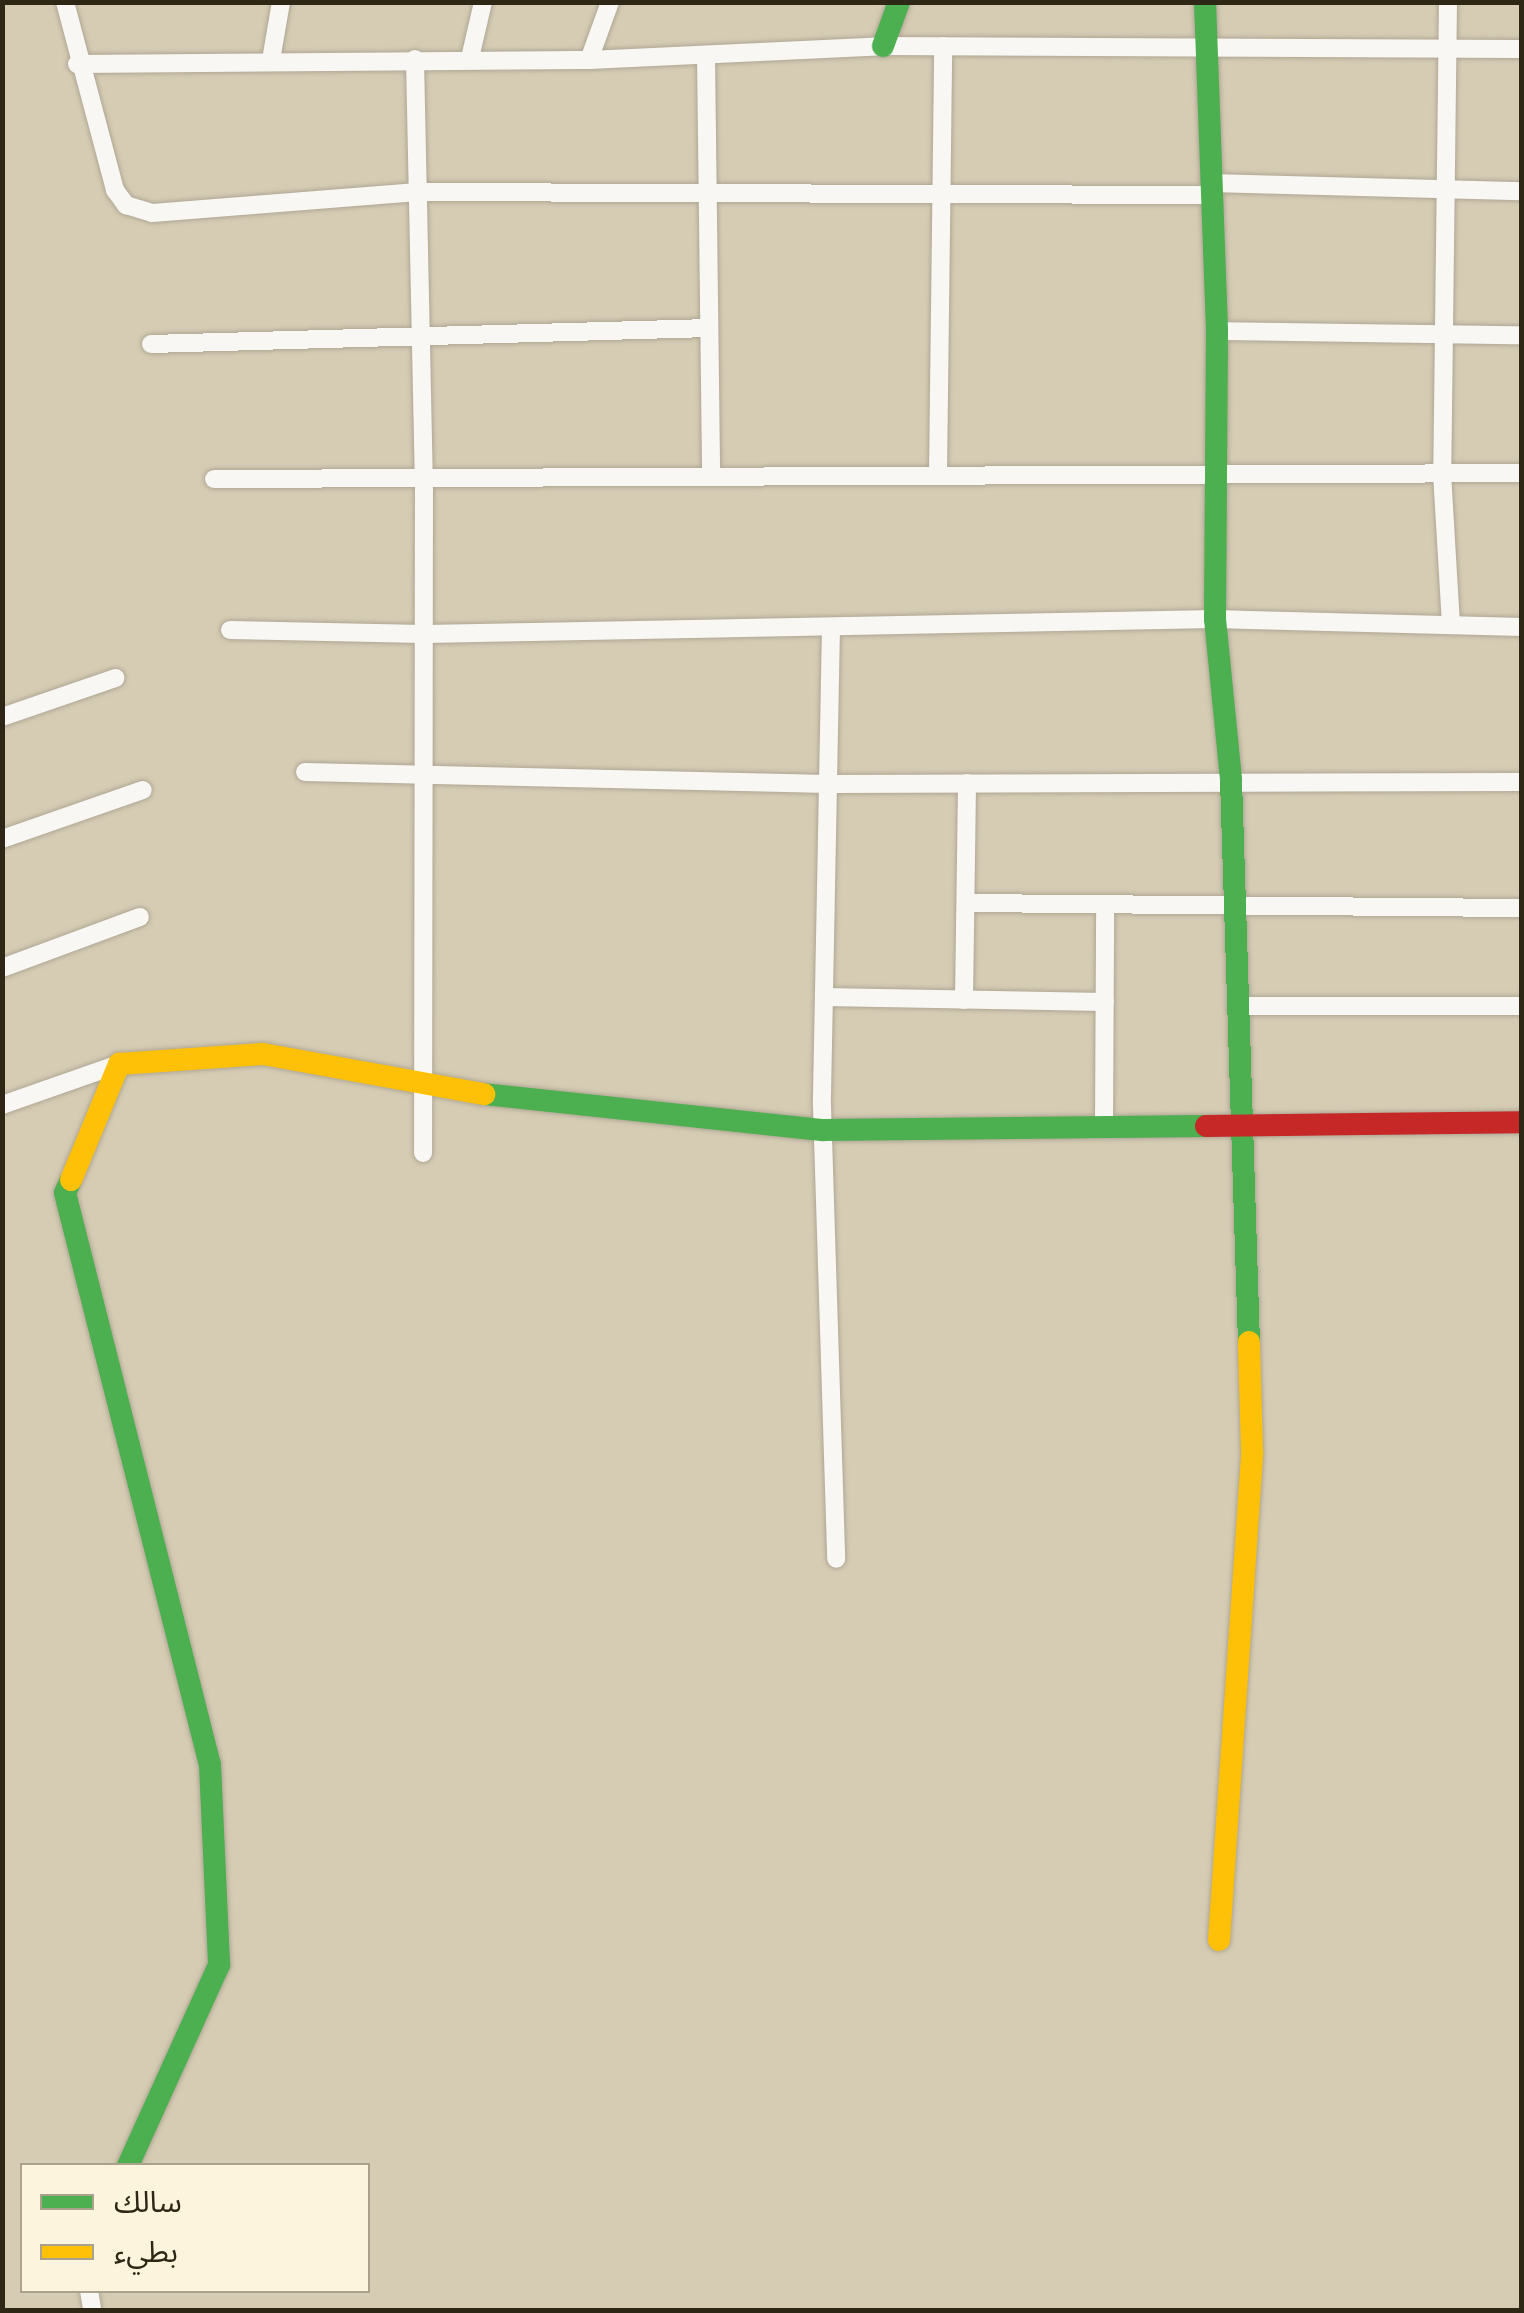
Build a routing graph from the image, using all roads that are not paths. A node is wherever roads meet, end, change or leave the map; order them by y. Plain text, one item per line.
1 (66, 2) edge
2 (281, 2) edge
3 (483, 2) edge
4 (610, 2) edge
5 (899, 2) edge
6 (1205, 2) edge
7 (1448, 2) edge
8 (883, 46) junction
9 (943, 46) junction
10 (1206, 49) junction
11 (1448, 49) junction
12 (1522, 49) edge
13 (706, 55) junction
14 (470, 58) junction
15 (415, 59) junction
16 (271, 60) junction
17 (589, 60) junction
18 (77, 64) junction
19 (1210, 189) junction
20 (1446, 189) junction
21 (1522, 191) edge
22 (418, 192) junction
23 (942, 195) junction
24 (708, 196) junction
25 (709, 328) junction
26 (1217, 331) junction
27 (1444, 331) junction
28 (1522, 334) edge
29 (422, 342) junction
30 (151, 344) dead end
31 (711, 473) junction
32 (1522, 473) edge
33 (938, 474) junction
34 (1442, 474) junction
35 (1210, 475) junction
36 (424, 476) junction
37 (214, 479) dead end
38 (1215, 619) junction
39 (1451, 625) junction
40 (831, 626) junction
41 (1522, 627) edge
42 (230, 630) dead end
43 (424, 634) junction
44 (115, 678) dead end
45 (2, 717) edge
46 (305, 772) dead end
47 (424, 775) junction
48 (1231, 780) junction
49 (967, 782) junction
50 (1522, 782) edge
51 (828, 784) junction
52 (144, 790) dead end
53 (2, 838) edge
54 (966, 903) junction
55 (1105, 905) junction
56 (1236, 906) junction
57 (1522, 908) edge
58 (140, 917) dead end
59 (2, 968) edge
60 (824, 998) junction
61 (964, 1000) junction
62 (1104, 1002) junction
63 (1239, 1006) junction
64 (1522, 1006) edge
65 (119, 1064) junction
66 (423, 1087) junction
67 (2, 1105) edge
68 (1522, 1122) edge
69 (1244, 1126) junction
70 (1104, 1127) junction
71 (822, 1130) junction
72 (423, 1153) dead end
73 (836, 1559) dead end
74 (1218, 1940) dead end
75 (129, 2163) edge

1 - 18 street
2 - 16 street
3 - 14 street
4 - 17 street
5 - 8 street
6 - 10 street
7 - 11 street
8 - 9 street
8 - 13 street
9 - 10 street
9 - 23 street
10 - 11 street
10 - 19 street
11 - 12 street
11 - 20 street
13 - 17 street
13 - 24 street
14 - 15 street
14 - 17 street
15 - 16 street
15 - 22 street
16 - 18 street
18 - 22 street
19 - 20 street
19 - 23 street
19 - 26 street
20 - 21 street
20 - 27 street
22 - 24 street
22 - 29 street
23 - 24 street
23 - 33 street
24 - 25 street
25 - 29 street
25 - 31 street
26 - 27 street
26 - 35 street
27 - 28 street
27 - 34 street
29 - 30 street
29 - 36 street
31 - 33 street
31 - 36 street
32 - 34 street
33 - 35 street
34 - 35 street
34 - 39 street
35 - 38 street
36 - 37 street
36 - 43 street
38 - 39 street
38 - 40 street
38 - 48 street
39 - 41 street
40 - 43 street
40 - 51 street
42 - 43 street
43 - 47 street
44 - 45 street
46 - 47 street
47 - 51 street
47 - 66 street
48 - 49 street
48 - 50 street
48 - 56 street
49 - 51 street
49 - 54 street
51 - 60 street
52 - 53 street
54 - 55 street
54 - 61 street
55 - 56 street
55 - 62 street
56 - 57 street
56 - 63 street
58 - 59 street
60 - 61 street
60 - 71 street
61 - 62 street
62 - 70 street
63 - 64 street
63 - 69 street
65 - 66 street
65 - 67 street
65 - 75 street
66 - 71 street
66 - 72 street
68 - 69 street
69 - 70 street
69 - 74 street
70 - 71 street
71 - 73 street

